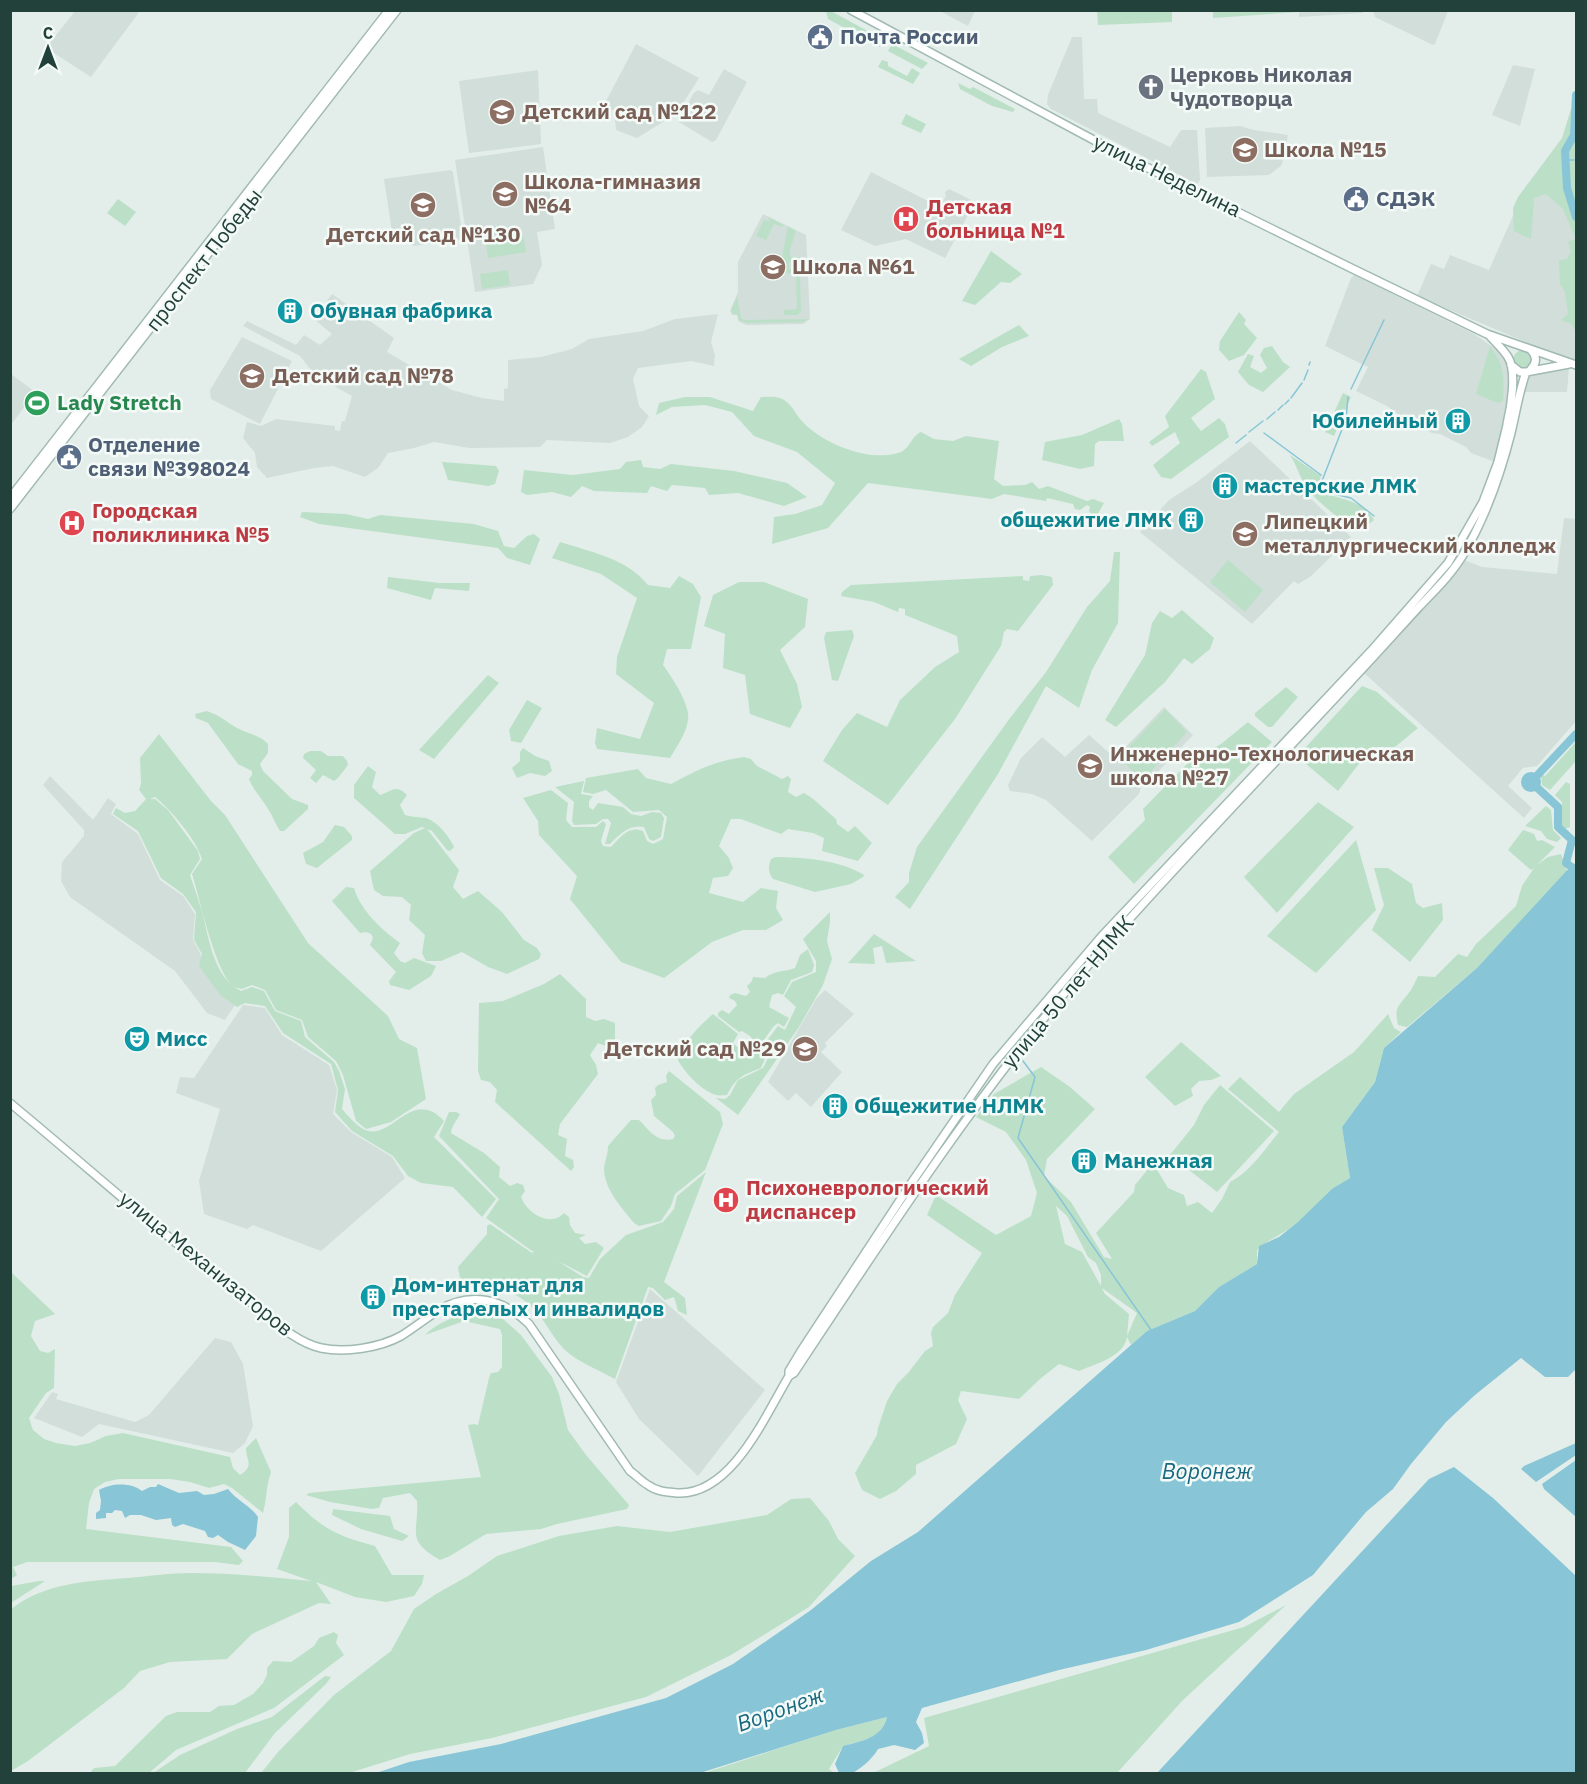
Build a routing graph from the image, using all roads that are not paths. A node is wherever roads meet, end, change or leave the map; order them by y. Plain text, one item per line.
1 (389, 10) edge
2 (397, 10) edge
3 (851, 10) edge
4 (1487, 334) junction
5 (1527, 349) junction
6 (1510, 362) junction
7 (1574, 364) edge
8 (1528, 371) junction
9 (10, 498) edge
10 (10, 508) edge
11 (1317, 708) junction
12 (1317, 718) junction
13 (1101, 937) junction
14 (1101, 951) junction
15 (10, 1103) edge
16 (848, 1286) junction
17 (688, 1493) joint

1 - 9 main road, проспект Победы
2 - 10 main road, проспект Победы
3 - 4 main road, улица Неделина
4 - 5 main road
4 - 6 main road
5 - 6 main road
5 - 7 main road
5 - 8 main road
6 - 8 main road
6 - 11 main road
7 - 8 main road
8 - 12 main road, улица 50 лет НЛМК
11 - 12 main road
11 - 13 main road, улица 50 лет НЛМК
12 - 14 main road, улица 50 лет НЛМК
13 - 14 main road
13 - 16 main road, улица 50 лет НЛМК
14 - 16 main road, улица 50 лет НЛМК
15 - 17 main road, улица Механизаторов
16 - 17 main road, улица 50 лет НЛМК

